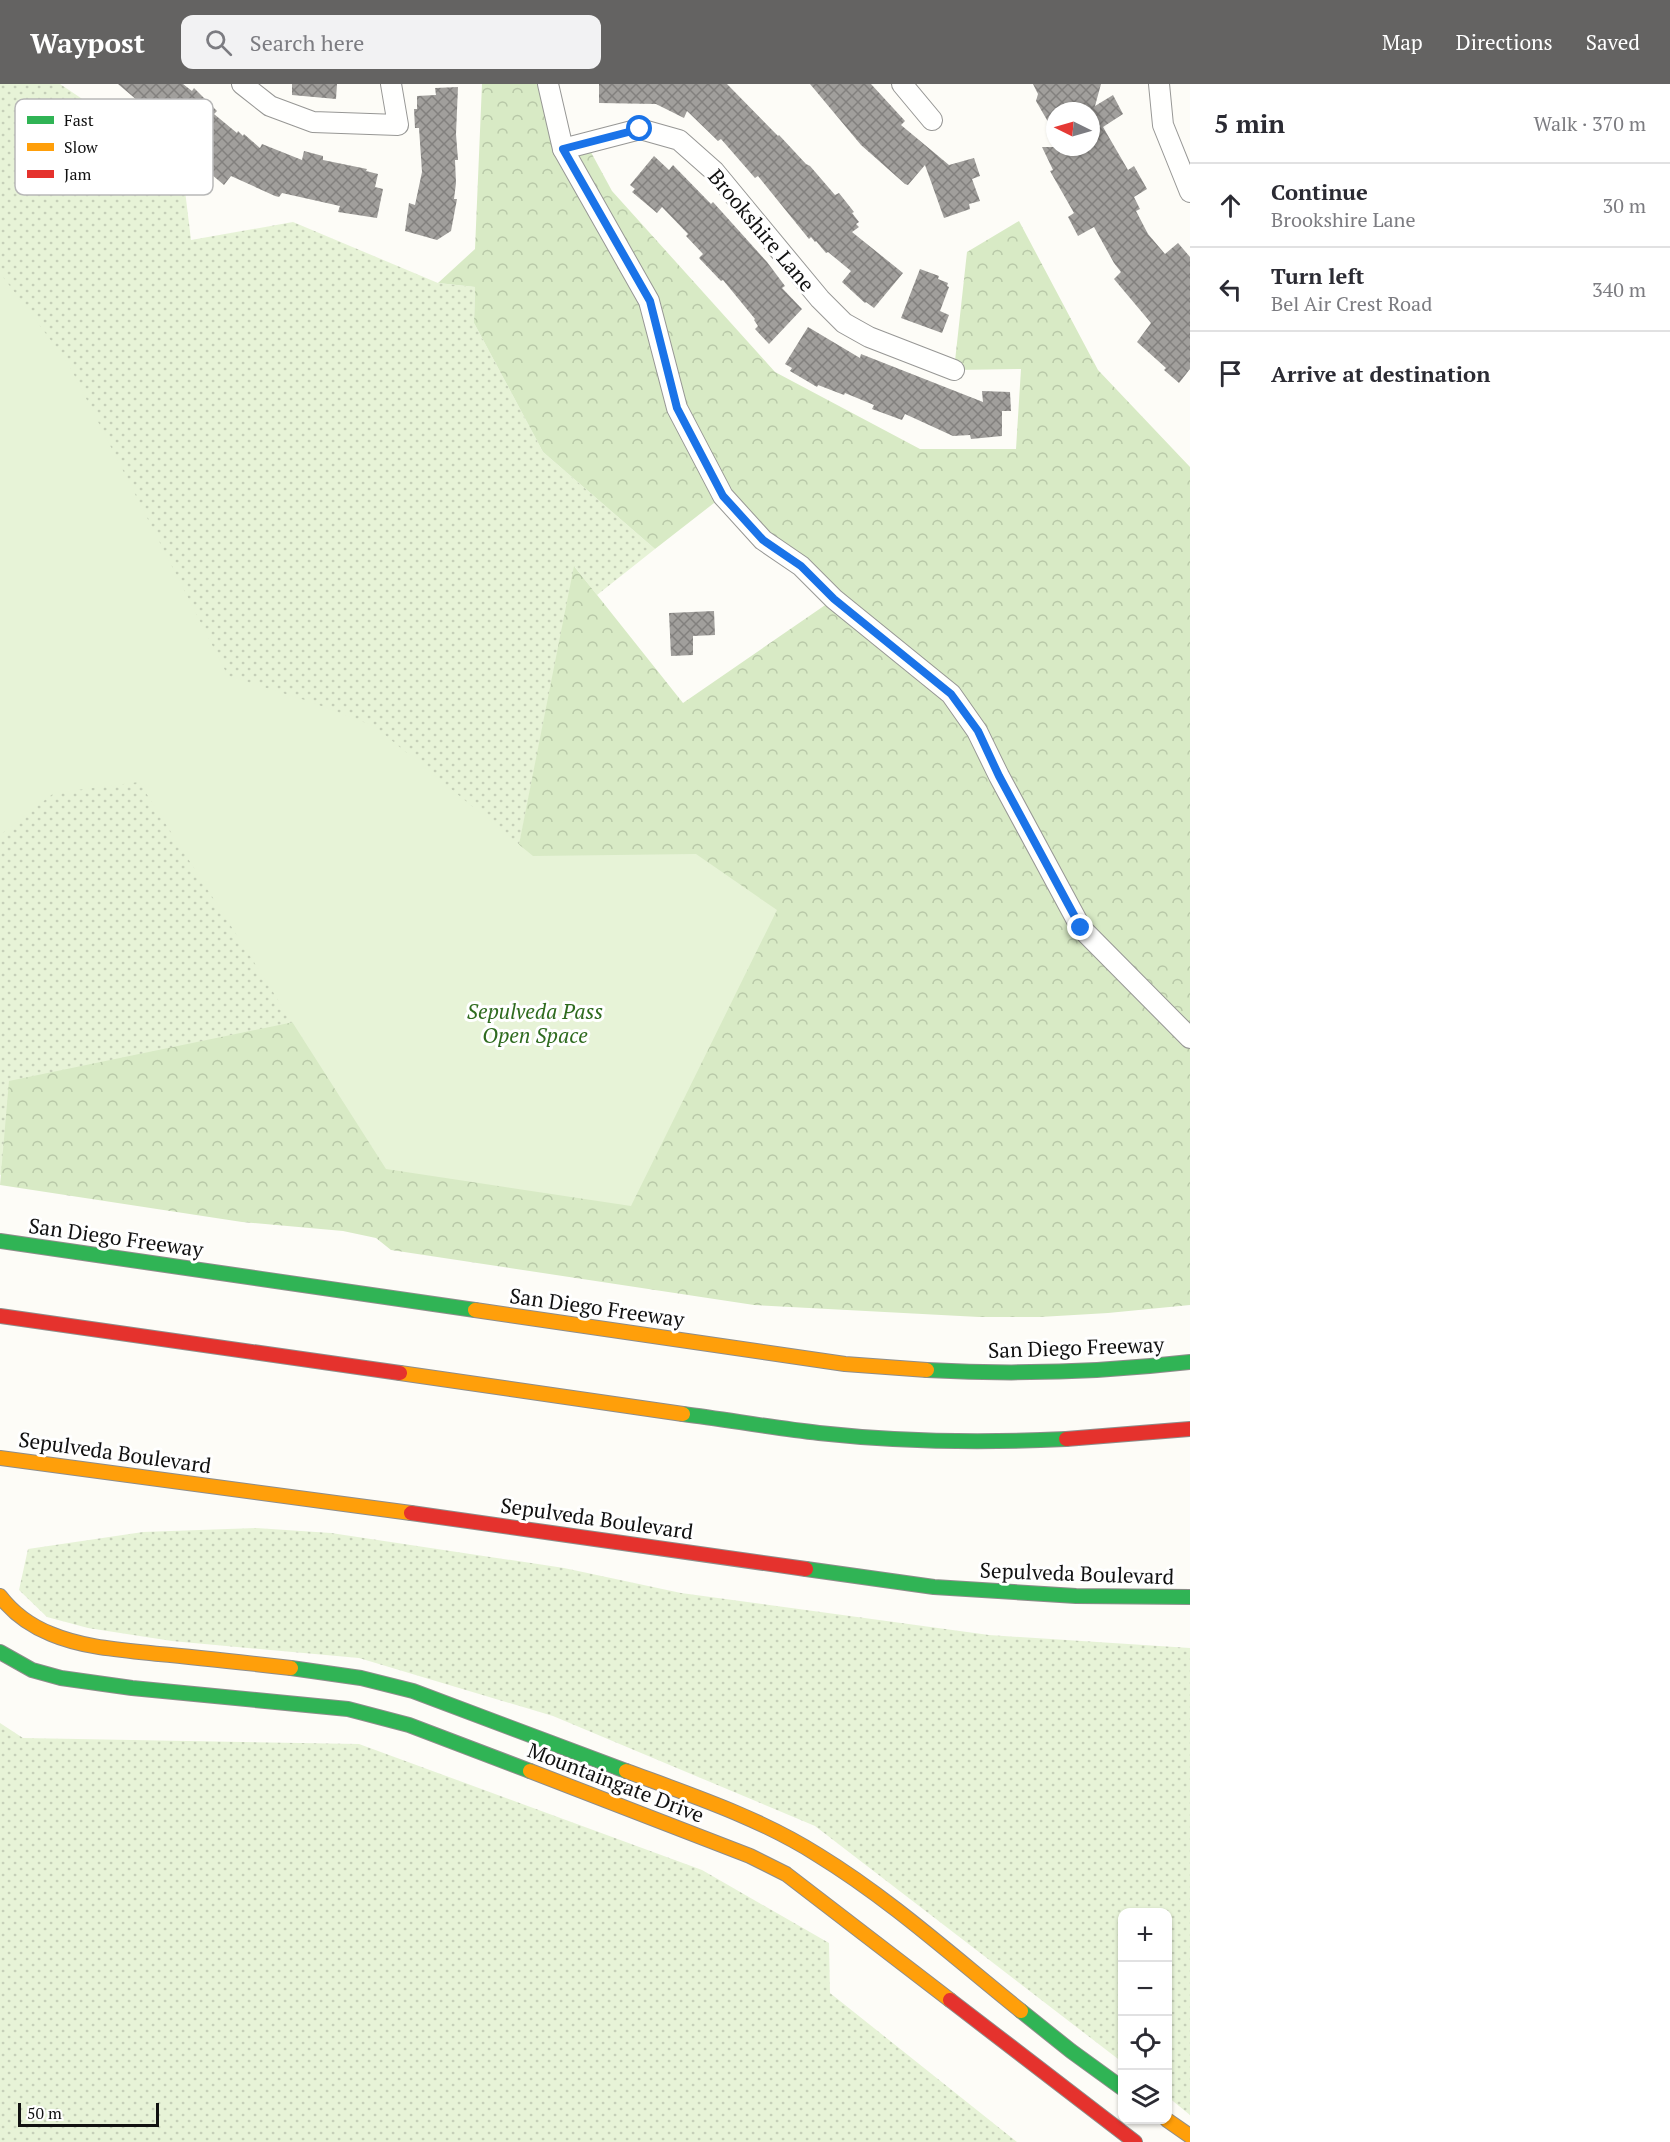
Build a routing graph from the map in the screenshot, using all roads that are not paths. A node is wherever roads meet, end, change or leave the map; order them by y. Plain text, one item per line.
1 (242, 84) edge
2 (391, 84) edge
3 (548, 84) edge
4 (902, 84) edge
5 (1159, 84) edge
6 (932, 120) dead end
7 (563, 149) junction
8 (1190, 192) edge
9 (954, 370) dead end
10 (1190, 1038) edge
11 (0, 1241) edge
12 (0, 1316) edge
13 (29, 1320) junction
14 (0, 1323) edge
15 (434, 1361) dead end
16 (1190, 1362) edge
17 (404, 1373) junction
18 (1190, 1429) edge
19 (0, 1458) edge
20 (0, 1596) edge
21 (1190, 1597) edge
22 (0, 1652) edge
23 (1118, 2085) edge
24 (1172, 2123) edge
25 (1190, 2136) edge
26 (1135, 2142) edge

1 - 2 street
3 - 7 street
4 - 6 street
5 - 8 street
7 - 9 street, Brookshire Lane
7 - 10 street
11 - 16 main road, San Diego Freeway
12 - 13 main road
13 - 14 main road
13 - 17 main road
15 - 17 main road
17 - 18 main road
19 - 21 main road, Sepulveda Boulevard
20 - 23 main road, Mountaingate Drive
22 - 26 main road, Mountaingate Drive
24 - 25 main road

